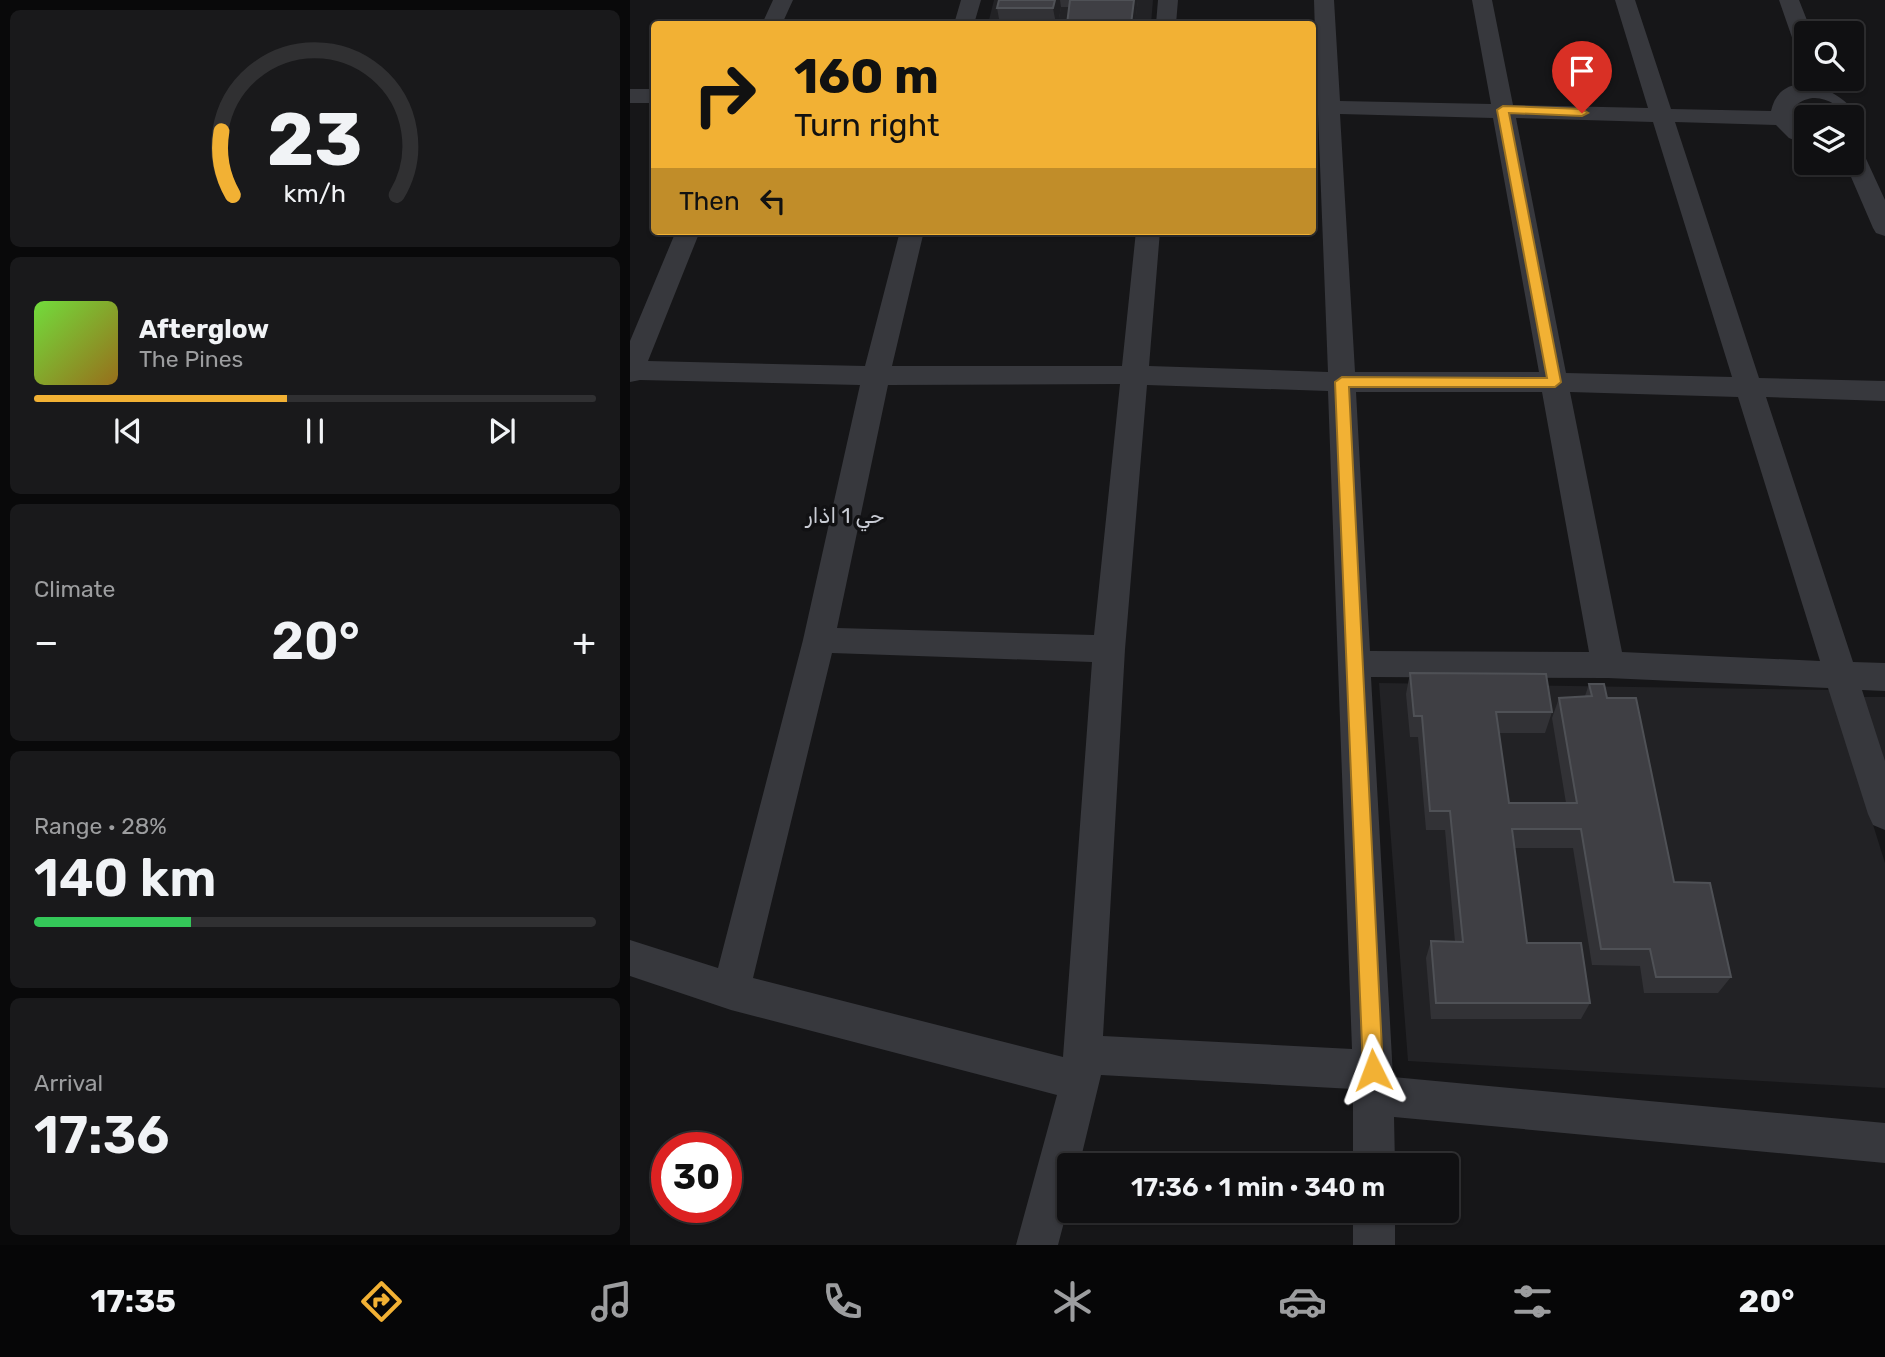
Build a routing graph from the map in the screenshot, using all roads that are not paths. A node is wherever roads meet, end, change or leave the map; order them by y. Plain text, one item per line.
1 (783, 0) edge
2 (971, 0) edge
3 (1168, 0) edge
4 (1324, 0) edge
5 (1482, 0) edge
6 (1625, 0) edge
7 (1788, 0) edge
8 (773, 21) edge
9 (965, 21) edge
10 (1166, 21) edge
11 (1796, 21) edge
12 (1804, 91) edge
13 (1834, 91) edge
14 (630, 96) edge
15 (651, 96) edge
16 (1321, 107) edge
17 (1503, 110) junction
18 (1662, 115) junction
19 (1783, 118) junction
20 (1882, 121) edge
21 (1794, 130) edge
22 (1864, 142) edge
23 (1862, 175) edge
24 (1885, 228) edge
25 (686, 235) edge
26 (911, 235) edge
27 (1149, 235) edge
28 (631, 371) edge
29 (1136, 375) junction
30 (876, 376) junction
31 (1342, 382) junction
32 (1555, 382) junction
33 (1749, 388) junction
34 (1885, 391) edge
35 (819, 640) junction
36 (1109, 649) junction
37 (1354, 664) junction
38 (1608, 665) junction
39 (1841, 677) junction
40 (1885, 677) edge
41 (1885, 814) edge
42 (630, 958) edge
43 (731, 991) junction
44 (1082, 1067) junction
45 (1374, 1083) junction
46 (1885, 1143) edge
47 (1374, 1153) edge
48 (1374, 1223) edge
49 (1037, 1245) edge
50 (1374, 1245) edge

1 - 8 street
2 - 9 street
3 - 10 street
4 - 16 street
5 - 17 street
6 - 18 street
7 - 11 street
12 - 19 street
13 - 20 street
14 - 15 street
16 - 17 street
16 - 31 street
17 - 18 street
17 - 32 street
18 - 19 street
18 - 33 street
19 - 21 street
20 - 22 street
23 - 24 street
25 - 28 street
26 - 30 street
27 - 29 street
28 - 30 street
29 - 30 street
29 - 31 street
29 - 36 street
30 - 35 street
31 - 32 street
31 - 37 street
32 - 33 street
32 - 38 street
33 - 34 street
33 - 39 street
35 - 36 street
35 - 43 street
36 - 44 street
37 - 38 street
37 - 45 street
38 - 39 street
39 - 40 street
39 - 41 street
42 - 43 street
43 - 44 street
44 - 45 street
44 - 49 street
45 - 46 street
45 - 47 street
48 - 50 street

